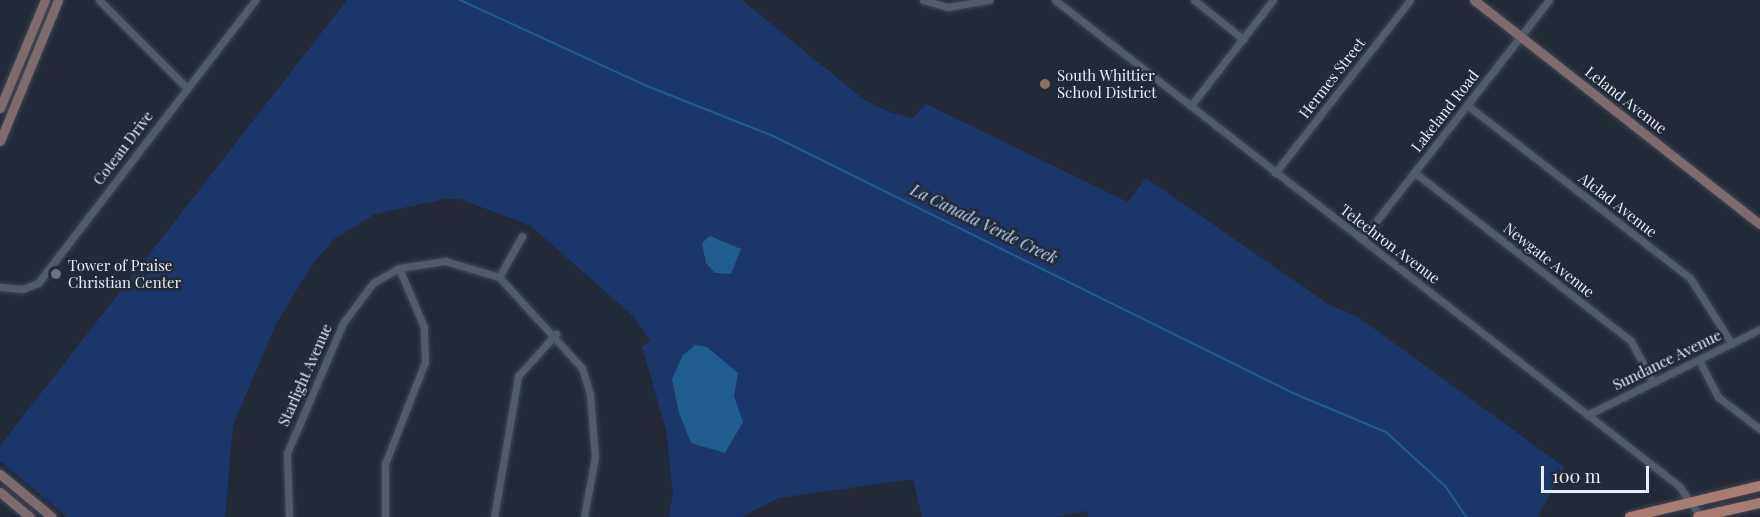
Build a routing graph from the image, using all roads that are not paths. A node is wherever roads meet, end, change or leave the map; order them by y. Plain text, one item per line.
1 (45, 0) edge
2 (58, 0) edge
3 (99, 0) edge
4 (255, 0) edge
5 (923, 0) edge
6 (989, 0) edge
7 (1055, 0) edge
8 (1194, 0) edge
9 (1273, 0) edge
10 (1410, 0) edge
11 (1473, 0) edge
12 (1549, 0) edge
13 (1520, 37) junction
14 (1243, 39) junction
15 (186, 88) junction
16 (1192, 104) junction
17 (1467, 105) junction
18 (0, 108) edge
19 (0, 141) edge
20 (1414, 172) junction
21 (1275, 173) junction
22 (1760, 224) edge
23 (522, 236) dead end
24 (1363, 238) junction
25 (399, 268) junction
26 (499, 277) junction
27 (0, 287) edge
28 (1760, 329) edge
29 (556, 334) junction
30 (1732, 344) junction
31 (1699, 360) junction
32 (1653, 382) junction
33 (1587, 415) junction
34 (1760, 429) edge
35 (0, 474) edge
36 (1760, 486) edge
37 (0, 492) edge
38 (1691, 503) junction
39 (1760, 503) edge
40 (30, 517) edge
41 (52, 517) edge
42 (290, 517) edge
43 (385, 517) edge
44 (494, 517) edge
45 (584, 517) edge
46 (1630, 517) edge
47 (1699, 517) edge

1 - 18 main road
2 - 19 main road
3 - 15 street
4 - 15 street, Coteau Drive
5 - 6 street
7 - 16 street, Telechron Avenue
8 - 14 street
9 - 14 street
10 - 21 street, Hermes Street
11 - 13 main road, Leland Avenue
12 - 13 street, Lakeland Road
13 - 17 street, Lakeland Road
13 - 22 main road, Leland Avenue
14 - 16 street
15 - 27 street, Coteau Drive
16 - 21 street, Telechron Avenue
17 - 20 street, Lakeland Road
17 - 30 street, Alclad Avenue
20 - 24 street, Lakeland Road
20 - 32 street, Newgate Avenue
21 - 24 street, Telechron Avenue
23 - 26 street
24 - 33 street, Telechron Avenue
25 - 26 street
25 - 42 street, Starlight Avenue
25 - 43 street
26 - 29 street
28 - 30 street, Sundance Avenue
29 - 44 street
29 - 45 street
30 - 31 street, Sundance Avenue
31 - 32 street, Sundance Avenue
31 - 34 street
32 - 33 street, Sundance Avenue
33 - 38 street, Telechron Avenue
35 - 41 main road
36 - 38 main road
37 - 40 main road
38 - 46 main road
38 - 47 street, Telechron Avenue
39 - 47 main road

